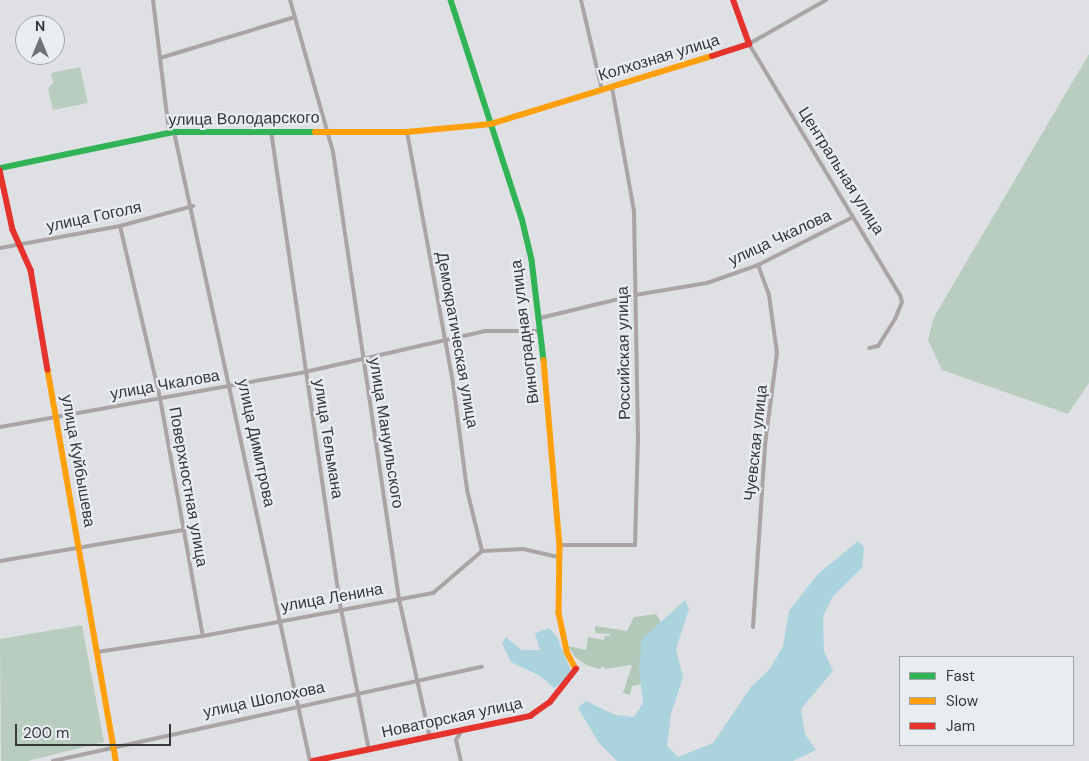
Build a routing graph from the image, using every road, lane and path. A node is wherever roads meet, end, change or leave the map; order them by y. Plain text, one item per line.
1 (153, 0) edge
2 (290, 0) edge
3 (451, 0) edge
4 (581, 0) edge
5 (733, 0) edge
6 (826, 0) edge
7 (295, 17) junction
8 (749, 44) junction
9 (160, 58) junction
10 (612, 87) junction
11 (602, 90) junction
12 (491, 124) junction
13 (271, 131) junction
14 (328, 131) junction
15 (172, 132) junction
16 (407, 132) junction
17 (0, 169) edge
18 (193, 206) junction
19 (853, 217) junction
20 (120, 226) junction
21 (19, 245) junction
22 (0, 248) edge
23 (758, 265) junction
24 (635, 295) junction
25 (540, 318) junction
26 (541, 330) junction
27 (445, 339) junction
28 (870, 348) dead end
29 (362, 360) junction
30 (305, 372) junction
31 (231, 386) junction
32 (160, 398) junction
33 (56, 418) junction
34 (0, 427) edge
35 (184, 530) junction
36 (560, 545) junction
37 (80, 548) junction
38 (482, 551) junction
39 (559, 557) junction
40 (0, 561) edge
41 (399, 599) junction
42 (342, 609) junction
43 (281, 620) junction
44 (753, 627) dead end
45 (203, 636) junction
46 (95, 652) junction
47 (482, 667) dead end
48 (577, 668) joint
49 (417, 679) junction
50 (358, 693) junction
51 (297, 706) junction
52 (461, 732) junction
53 (430, 738) junction
54 (113, 747) junction
55 (369, 750) junction
56 (53, 761) edge
57 (116, 761) edge
58 (311, 761) edge
59 (462, 761) edge

1 - 9 street, улица Димитрова
2 - 7 street, улица Мануильского
3 - 12 street, Виноградная улица
4 - 11 street
5 - 8 street, Центральная улица
6 - 8 street, Колхозная улица
7 - 9 street
7 - 14 street, улица Мануильского
8 - 10 street, Колхозная улица
8 - 19 street, Центральная улица
9 - 15 street, улица Димитрова
10 - 11 street, Колхозная улица
10 - 24 street, Российская улица
11 - 12 street, Колхозная улица
12 - 16 street, улица Володарского
12 - 25 street, Виноградная улица
13 - 14 street, улица Володарского
13 - 15 street, улица Володарского
13 - 30 street, улица Тельмана
14 - 16 street, улица Володарского
14 - 29 street, улица Мануильского
15 - 17 street, улица Володарского
15 - 18 street, улица Димитрова
16 - 27 street, Демократическая улица
17 - 21 street, улица Куйбышева
18 - 20 street, улица Гоголя
18 - 31 street, улица Димитрова
19 - 23 street, улица Чкалова
19 - 28 street, Центральная улица
20 - 21 street, улица Гоголя
20 - 32 street, Поверхностная улица
21 - 22 street, улица Гоголя
21 - 33 street, улица Куйбышева
23 - 24 street, улица Чкалова
23 - 44 street, Чуевская улица
24 - 25 street, улица Чкалова
24 - 36 street, Российская улица
25 - 26 street, Виноградная улица
26 - 27 street, улица Чкалова
26 - 36 street, Виноградная улица
27 - 29 street, улица Чкалова
27 - 38 street, Демократическая улица
29 - 30 street, улица Чкалова
29 - 41 street, улица Мануильского
30 - 31 street, улица Чкалова
30 - 42 street, улица Тельмана
31 - 32 street, улица Чкалова
31 - 43 street, улица Димитрова
32 - 33 street, улица Чкалова
32 - 35 street, Поверхностная улица
33 - 34 street, улица Чкалова
33 - 37 street, улица Куйбышева
35 - 37 street
35 - 45 street, Поверхностная улица
36 - 39 street, Виноградная улица
37 - 40 street
37 - 46 street, улица Куйбышева
38 - 39 street
38 - 41 street, улица Ленина
39 - 48 street, Виноградная улица
41 - 42 street, улица Ленина
41 - 49 street, улица Мануильского
42 - 43 street, улица Ленина
42 - 50 street, улица Тельмана
43 - 45 street, улица Ленина
43 - 51 street, улица Димитрова
45 - 46 street, улица Ленина
46 - 54 street, улица Куйбышева
47 - 49 street, улица Шолохова
48 - 52 street, Новаторская улица
49 - 50 street, улица Шолохова
49 - 53 street, улица Мануильского
50 - 51 street, улица Шолохова
50 - 55 street, улица Тельмана
51 - 54 street, улица Шолохова
51 - 58 street, улица Димитрова
52 - 53 street, Новаторская улица
52 - 59 street
53 - 55 street, Новаторская улица
54 - 56 street, улица Шолохова
54 - 57 street, улица Куйбышева
55 - 58 street, Новаторская улица

